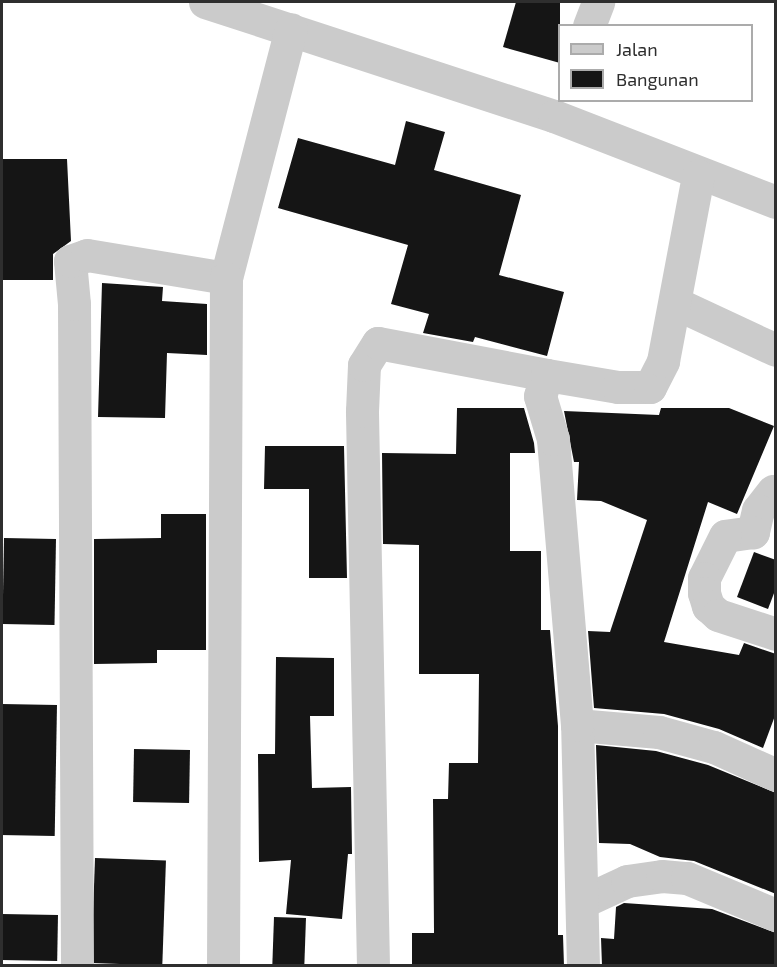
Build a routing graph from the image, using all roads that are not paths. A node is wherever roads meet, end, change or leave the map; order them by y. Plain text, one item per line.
1 (205, 2) edge
2 (598, 2) edge
3 (590, 24) edge
4 (291, 29) junction
5 (557, 108) edge
6 (698, 175) junction
7 (776, 202) edge
8 (226, 278) junction
9 (675, 303) junction
10 (776, 350) edge
11 (547, 375) junction
12 (775, 489) edge
13 (776, 634) edge
14 (577, 725) junction
15 (776, 774) edge
16 (584, 901) junction
17 (776, 915) edge
18 (77, 966) edge
19 (223, 966) edge
20 (373, 966) edge
21 (583, 966) edge

1 - 4 street
2 - 3 street
4 - 5 street
4 - 8 street
5 - 6 street
6 - 7 street
6 - 9 street
8 - 18 street
8 - 19 street
9 - 10 street
9 - 11 street
11 - 14 street
11 - 20 street
12 - 13 street
14 - 15 street
14 - 16 street
16 - 17 street
16 - 21 street

